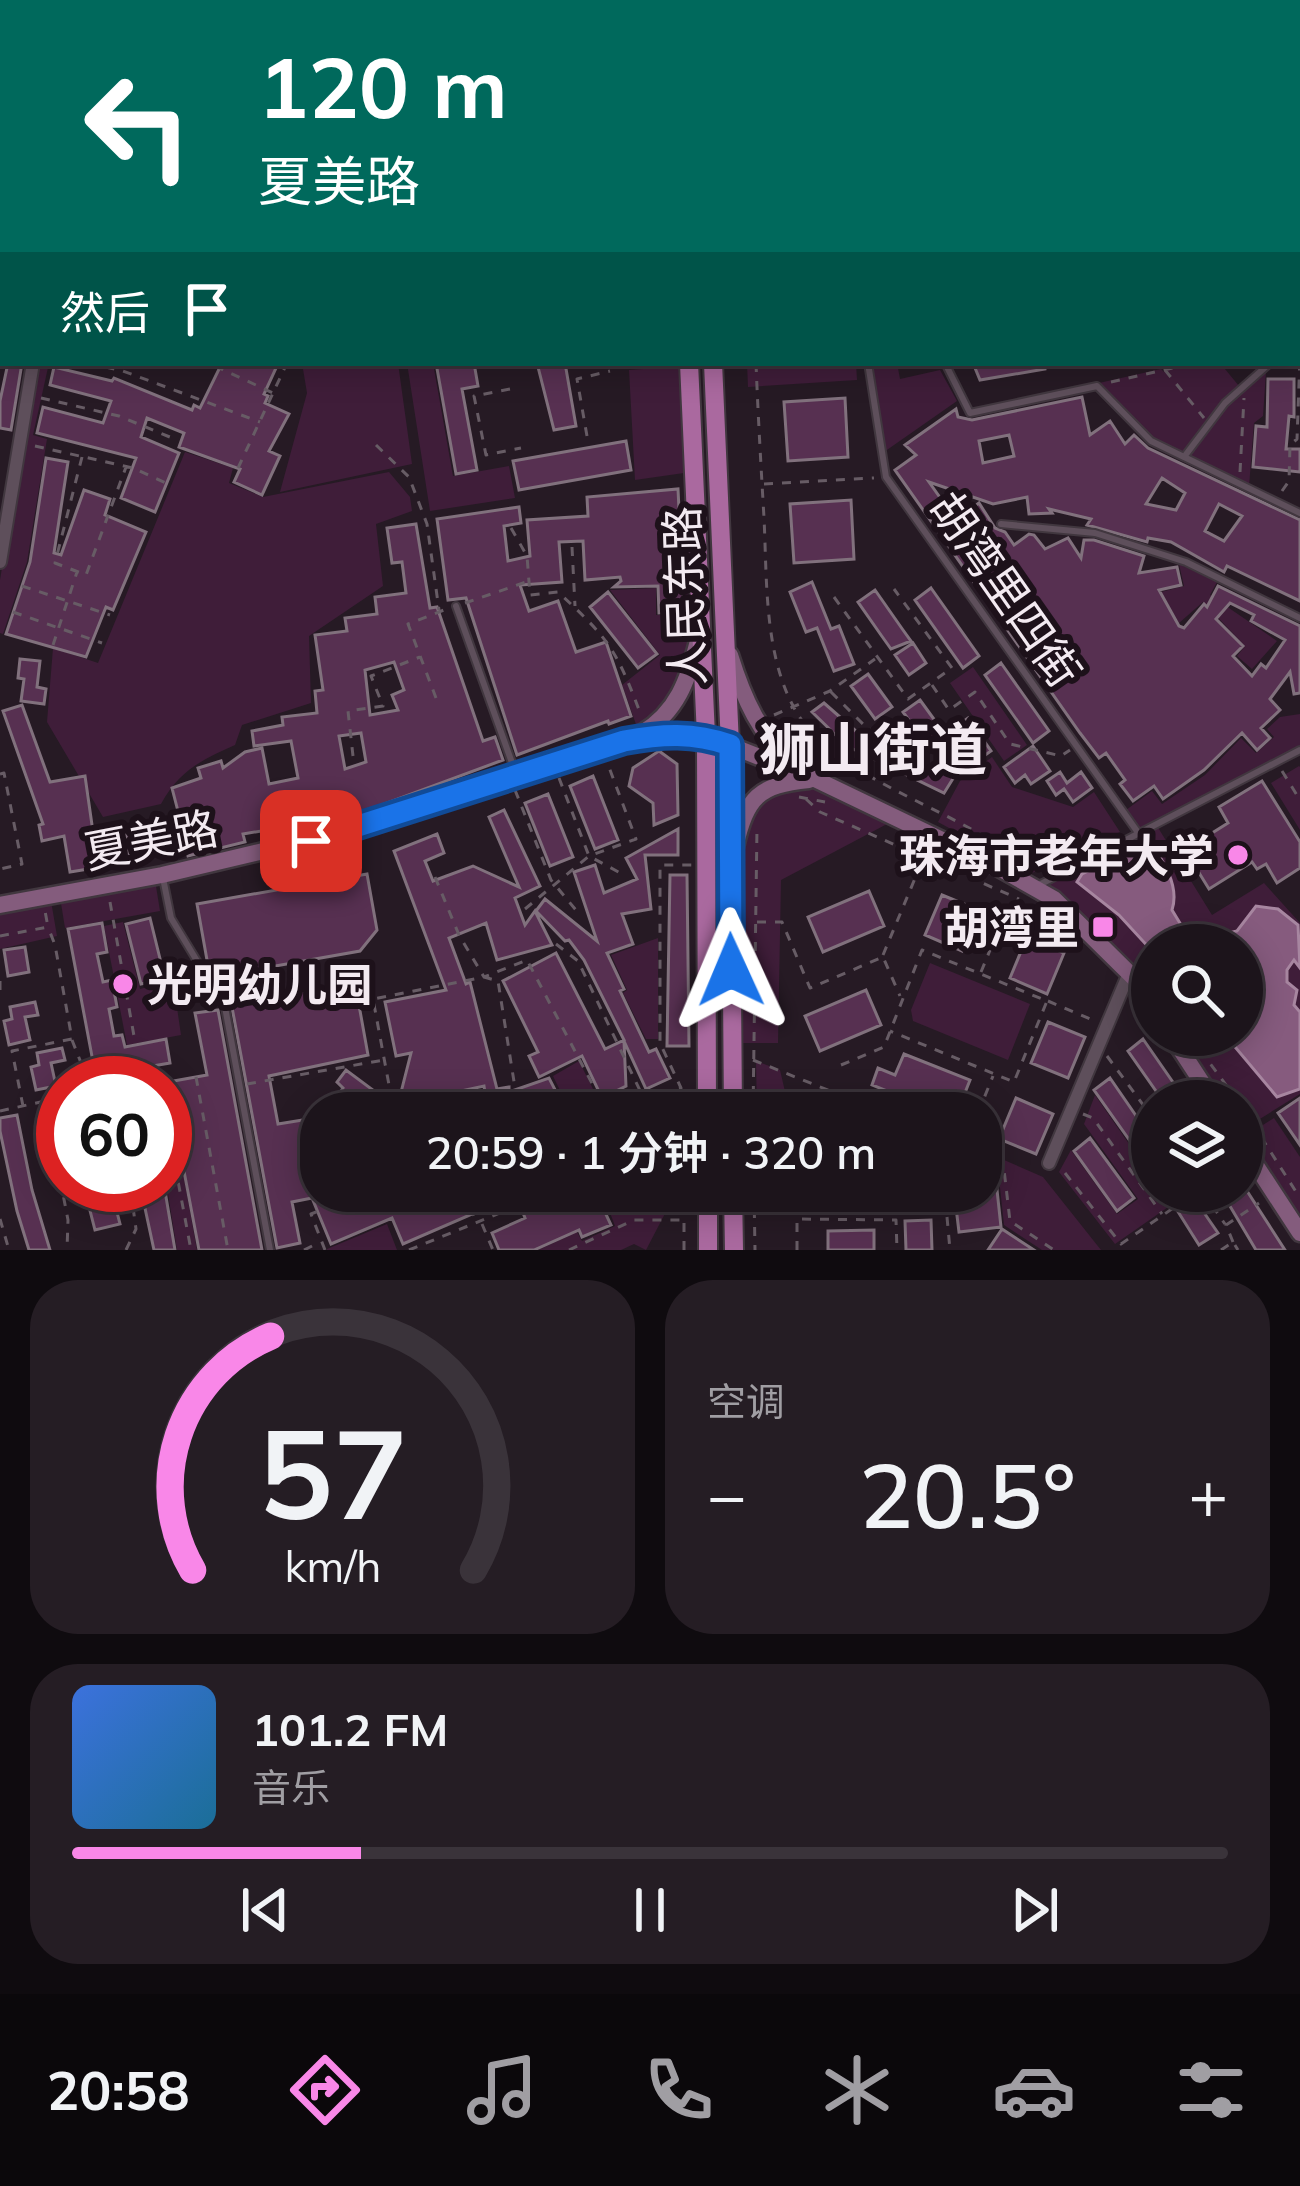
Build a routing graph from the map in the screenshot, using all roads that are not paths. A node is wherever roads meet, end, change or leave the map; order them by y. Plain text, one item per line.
1 (33, 366) edge
2 (689, 366) edge
3 (713, 366) edge
4 (868, 366) edge
5 (947, 366) edge
6 (1267, 366) edge
7 (1184, 458) junction
8 (1300, 513) edge
9 (1001, 524) dead end
10 (0, 562) edge
11 (456, 606) dead end
12 (1300, 618) edge
13 (701, 629) junction
14 (725, 640) junction
15 (706, 736) junction
16 (624, 741) junction
17 (730, 745) junction
18 (1300, 750) edge
19 (514, 778) junction
20 (815, 779) junction
21 (1138, 834) junction
22 (162, 875) junction
23 (730, 882) junction
24 (1033, 891) junction
25 (0, 904) edge
26 (1129, 973) junction
27 (1131, 976) edge
28 (707, 1092) edge
29 (733, 1092) edge
30 (1049, 1163) dead end
31 (1263, 1176) edge
32 (708, 1212) edge
33 (734, 1212) edge
34 (1300, 1233) edge
35 (270, 1250) edge
36 (708, 1250) edge
37 (734, 1250) edge

1 - 10 street
2 - 13 main road, 人民东路
3 - 14 main road, 人民东路
4 - 21 lane, 胡湾里四街
5 - 7 lane
6 - 7 lane
7 - 8 lane
9 - 12 lane
11 - 19 lane
13 - 15 main road, 人民东路
13 - 16 street
14 - 17 main road, 人民东路
14 - 20 street
15 - 16 street, 夏美路
15 - 17 street, 夏美路
15 - 28 main road, 人民东路
16 - 19 street, 夏美路
17 - 20 street, 夏美路
17 - 23 main road, 人民东路
18 - 21 lane
19 - 22 street, 夏美路
20 - 23 street
20 - 24 street
21 - 24 lane
22 - 25 street, 夏美路
22 - 35 lane
23 - 29 main road, 人民东路
24 - 26 street
26 - 27 street
26 - 30 street
31 - 34 street
32 - 36 main road
33 - 37 main road

